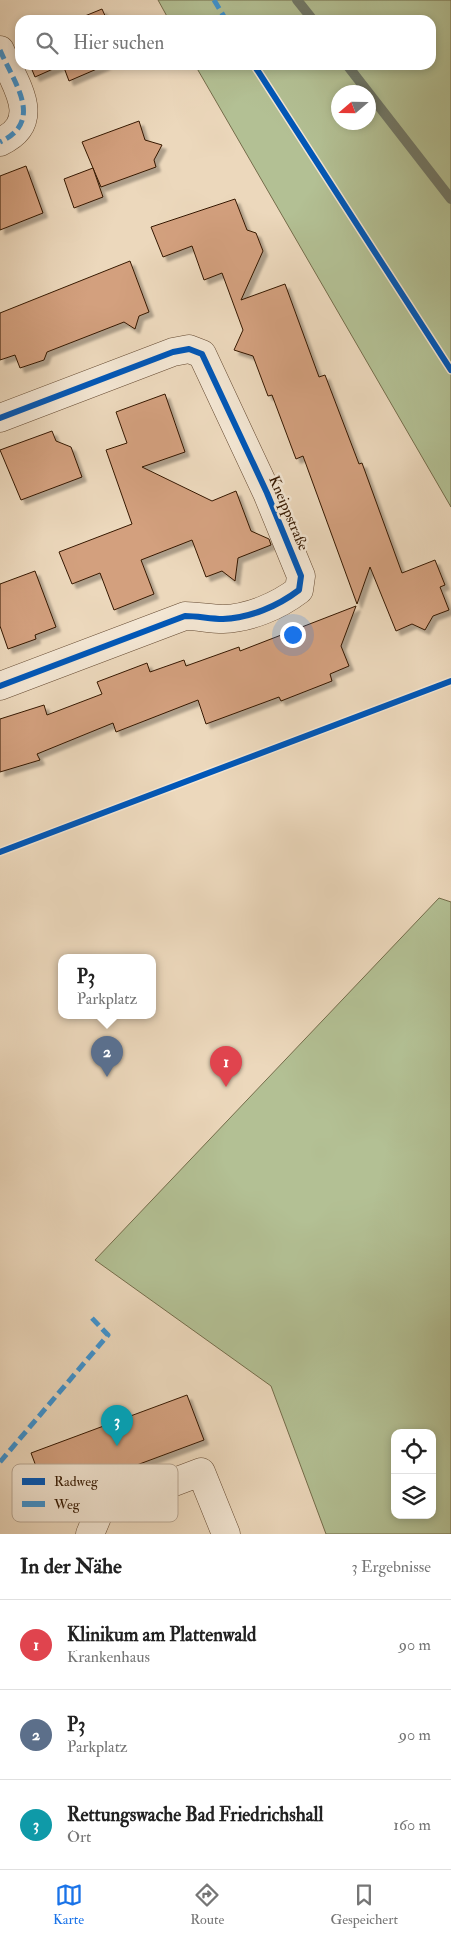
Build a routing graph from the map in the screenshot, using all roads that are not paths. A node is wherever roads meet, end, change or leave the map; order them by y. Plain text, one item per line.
1 (0, 50) edge
2 (0, 142) edge
3 (0, 418) edge
4 (0, 686) edge
5 (178, 1481) edge
6 (95, 1522) edge
7 (90, 1534) edge
8 (226, 1534) edge

1 - 2 street
3 - 4 street, Kneippstraße
5 - 8 street
6 - 7 street

